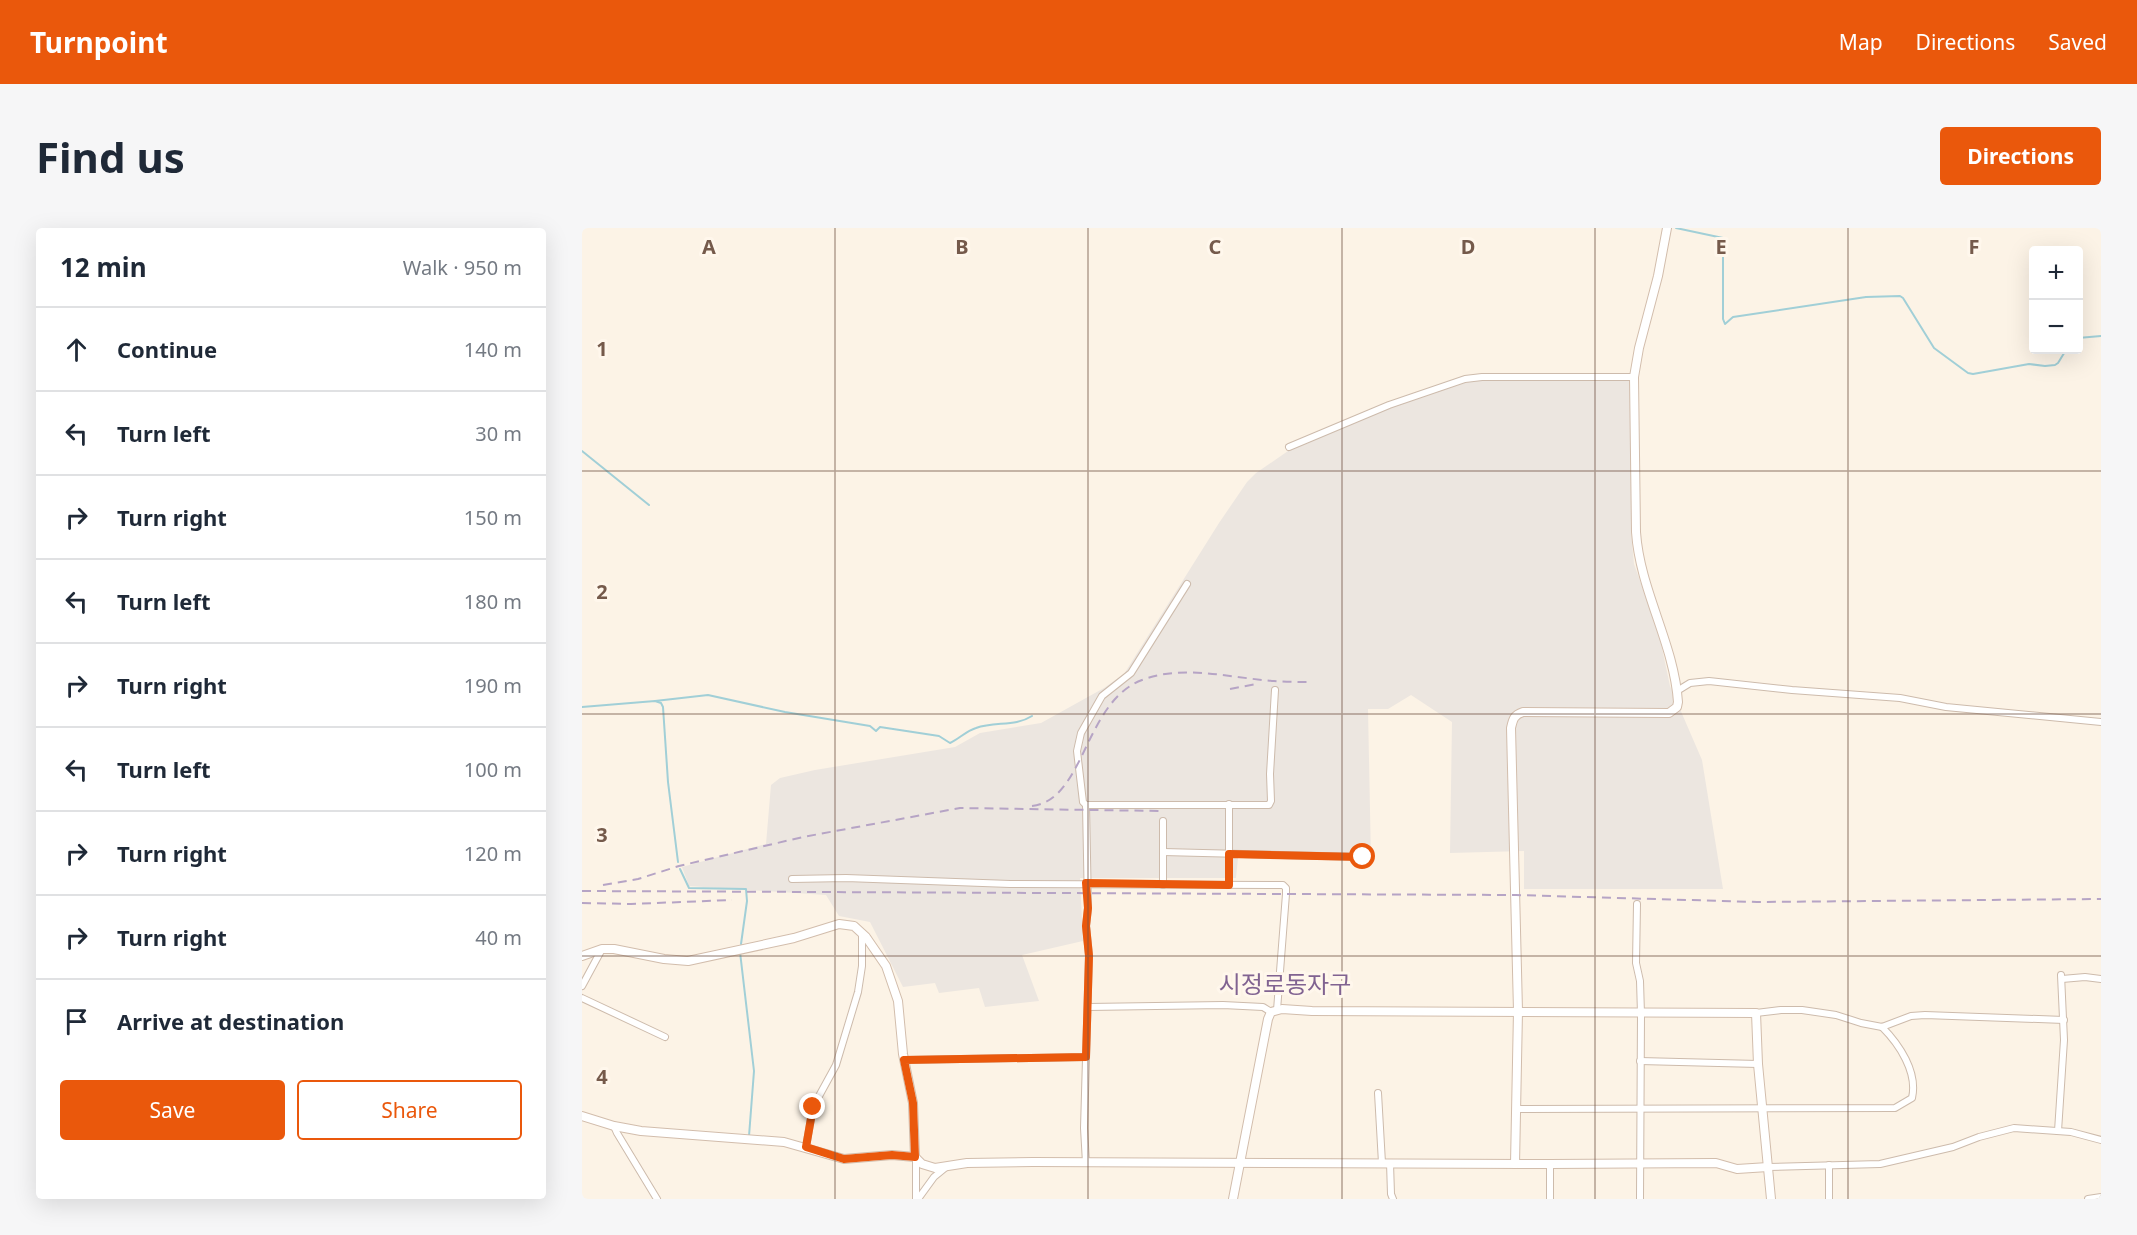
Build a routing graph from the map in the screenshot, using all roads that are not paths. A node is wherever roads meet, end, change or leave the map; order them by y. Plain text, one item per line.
1 (1667, 228) edge
2 (1634, 377) junction
3 (1289, 447) dead end
4 (1186, 584) dead end
5 (1275, 690) dead end
6 (1677, 691) junction
7 (2101, 722) edge
8 (1229, 804) junction
9 (1086, 805) junction
10 (1163, 821) dead end
11 (1163, 852) junction
12 (1229, 854) junction
13 (1363, 857) dead end
14 (792, 879) dead end
15 (1086, 883) junction
16 (1163, 885) junction
17 (1229, 885) junction
18 (1637, 904) dead end
19 (862, 932) junction
20 (602, 949) junction
21 (582, 956) edge
22 (2101, 979) edge
23 (582, 986) edge
24 (582, 998) edge
25 (1088, 1007) junction
26 (1274, 1011) junction
27 (1518, 1011) junction
28 (1756, 1013) junction
29 (1641, 1014) junction
30 (2064, 1020) junction
31 (1882, 1027) junction
32 (665, 1037) dead end
33 (1086, 1057) junction
34 (904, 1060) junction
35 (1641, 1061) junction
36 (1758, 1064) junction
37 (1378, 1093) dead end
38 (1762, 1108) junction
39 (1516, 1109) junction
40 (1640, 1109) junction
41 (583, 1118) edge
42 (614, 1126) junction
43 (2058, 1131) junction
44 (2101, 1140) edge
45 (806, 1147) junction
46 (915, 1157) junction
47 (1086, 1163) junction
48 (1239, 1163) junction
49 (1641, 1163) junction
50 (1386, 1164) junction
51 (1515, 1164) junction
52 (1550, 1164) junction
53 (951, 1165) junction
54 (1829, 1165) junction
55 (1768, 1167) junction
56 (2101, 1197) edge
57 (1391, 1198) edge
58 (657, 1199) edge
59 (917, 1199) edge
60 (1233, 1199) edge
61 (1550, 1199) edge
62 (1640, 1199) edge
63 (1771, 1199) edge
64 (1828, 1199) edge
65 (2088, 1199) edge

1 - 2 street
2 - 3 street
2 - 6 street
4 - 9 street
5 - 8 street
6 - 7 street
6 - 27 street
8 - 9 street
8 - 12 street
9 - 15 street
10 - 11 street
11 - 12 street
11 - 16 street
12 - 13 street
12 - 17 street
14 - 15 street
15 - 16 street
15 - 25 street
16 - 17 street
17 - 26 street
18 - 29 street
19 - 20 street
19 - 34 street
19 - 45 street
20 - 21 street
20 - 23 street
22 - 30 street
24 - 32 street
25 - 26 street
25 - 33 street
26 - 27 street
26 - 48 street
27 - 29 street
27 - 39 street
28 - 29 street
28 - 31 street
28 - 36 street
29 - 35 street
30 - 31 street
30 - 43 street
31 - 38 street
33 - 34 street
33 - 47 street
34 - 46 street
35 - 36 street
35 - 40 street
36 - 38 street
37 - 50 street
38 - 40 street
38 - 55 street
39 - 40 street
39 - 51 street
40 - 49 street
41 - 42 street
42 - 45 street
42 - 58 street
43 - 44 street
43 - 54 street
45 - 46 street
46 - 53 street
46 - 59 street
47 - 48 street
47 - 53 street
48 - 50 street
48 - 60 street
49 - 52 street
49 - 55 street
49 - 62 street
50 - 51 street
50 - 57 street
51 - 52 street
52 - 61 street
53 - 59 street
54 - 55 street
54 - 64 street
55 - 63 street
56 - 65 street

